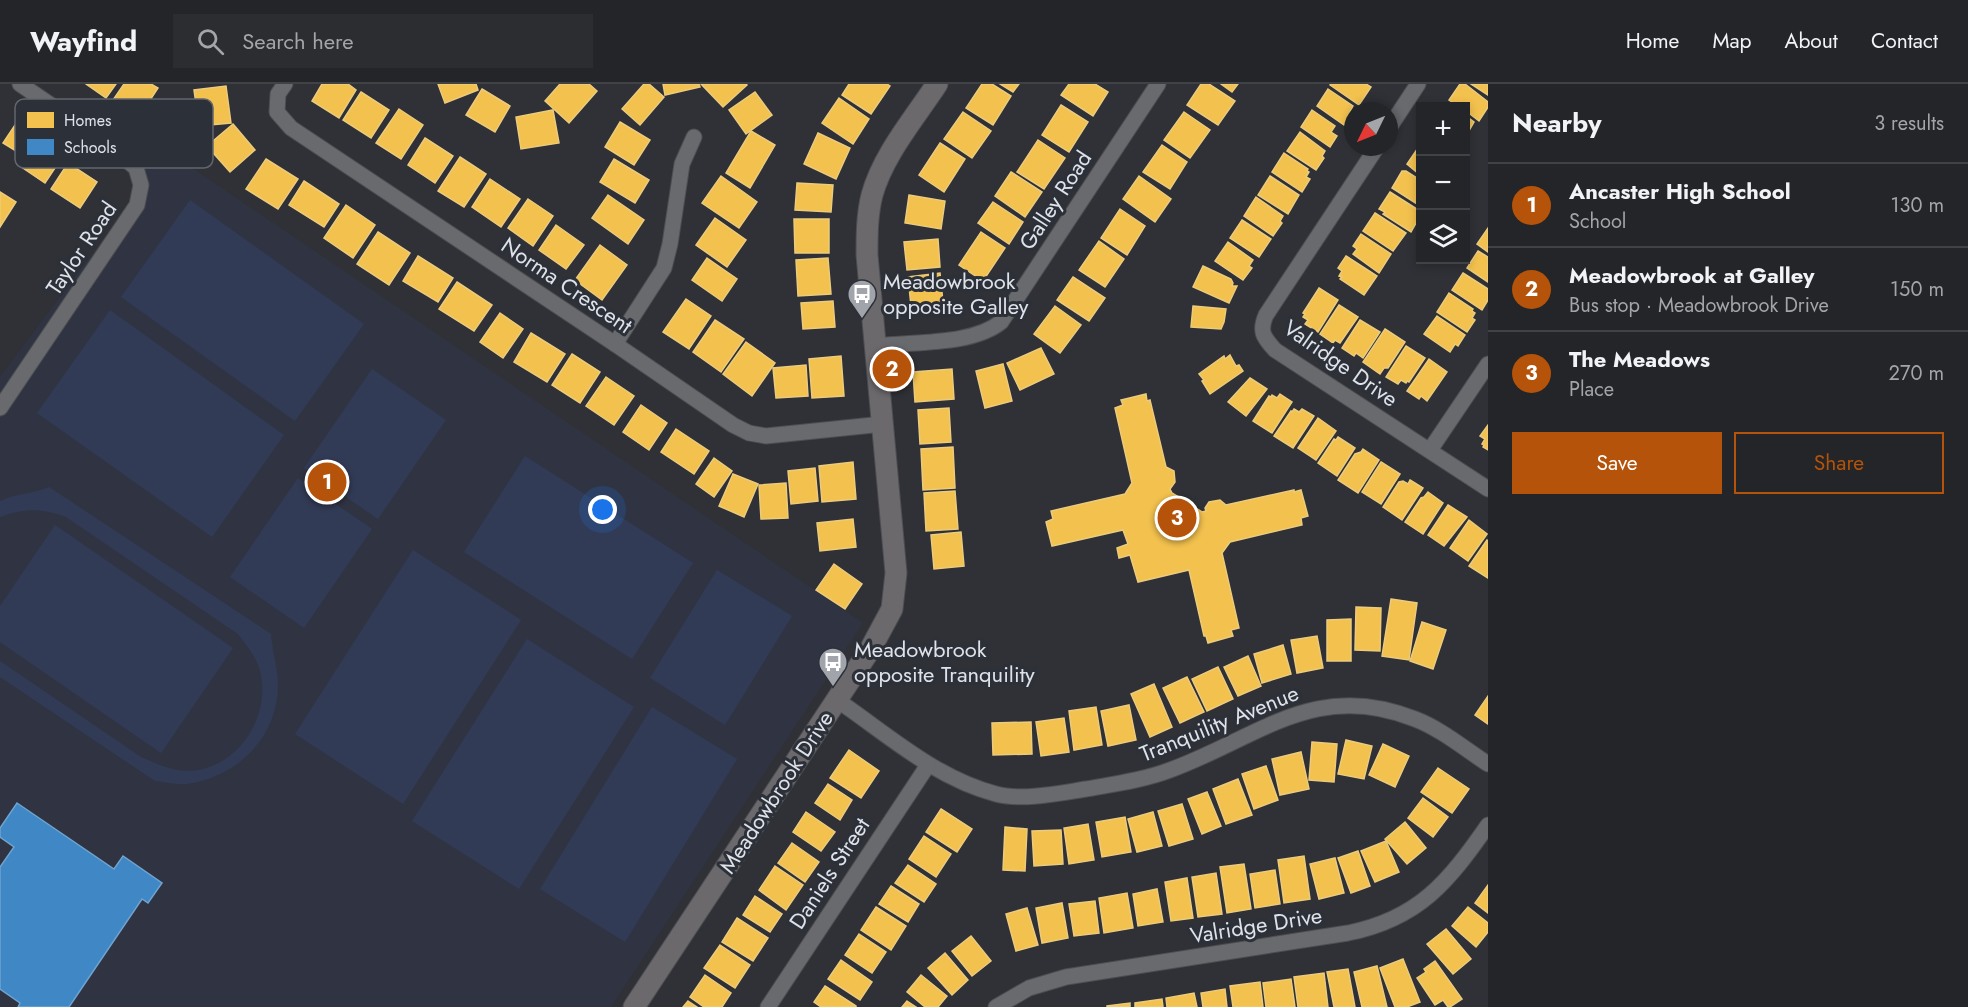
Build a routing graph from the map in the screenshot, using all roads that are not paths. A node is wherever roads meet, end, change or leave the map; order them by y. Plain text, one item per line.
1 (20, 84) edge
2 (285, 84) edge
3 (937, 84) edge
4 (1158, 84) edge
5 (1418, 84) edge
6 (42, 99) edge
7 (1398, 114) edge
8 (694, 137) dead end
9 (1371, 156) edge
10 (136, 168) edge
11 (615, 345) junction
12 (876, 346) junction
13 (1488, 364) edge
14 (0, 408) edge
15 (882, 424) junction
16 (1430, 450) junction
17 (1488, 489) edge
18 (837, 700) junction
19 (1488, 764) edge
20 (928, 765) junction
21 (1488, 825) edge
22 (634, 1007) edge
23 (768, 1007) edge
24 (996, 1007) edge

1 - 6 street, Taylor Road
2 - 11 street, Norma Crescent
3 - 12 street, Meadowbrook Drive
4 - 12 street, Galley Road
5 - 7 street
8 - 11 street
9 - 16 street, Valridge Drive
10 - 14 street, Taylor Road
11 - 15 street, Norma Crescent
12 - 15 street, Meadowbrook Drive
13 - 16 street
15 - 18 street, Meadowbrook Drive
16 - 17 street, Valridge Drive
18 - 20 street, Tranquility Avenue
18 - 22 street, Meadowbrook Drive
19 - 20 street, Tranquility Avenue
20 - 23 street, Daniels Street
21 - 24 street, Valridge Drive

